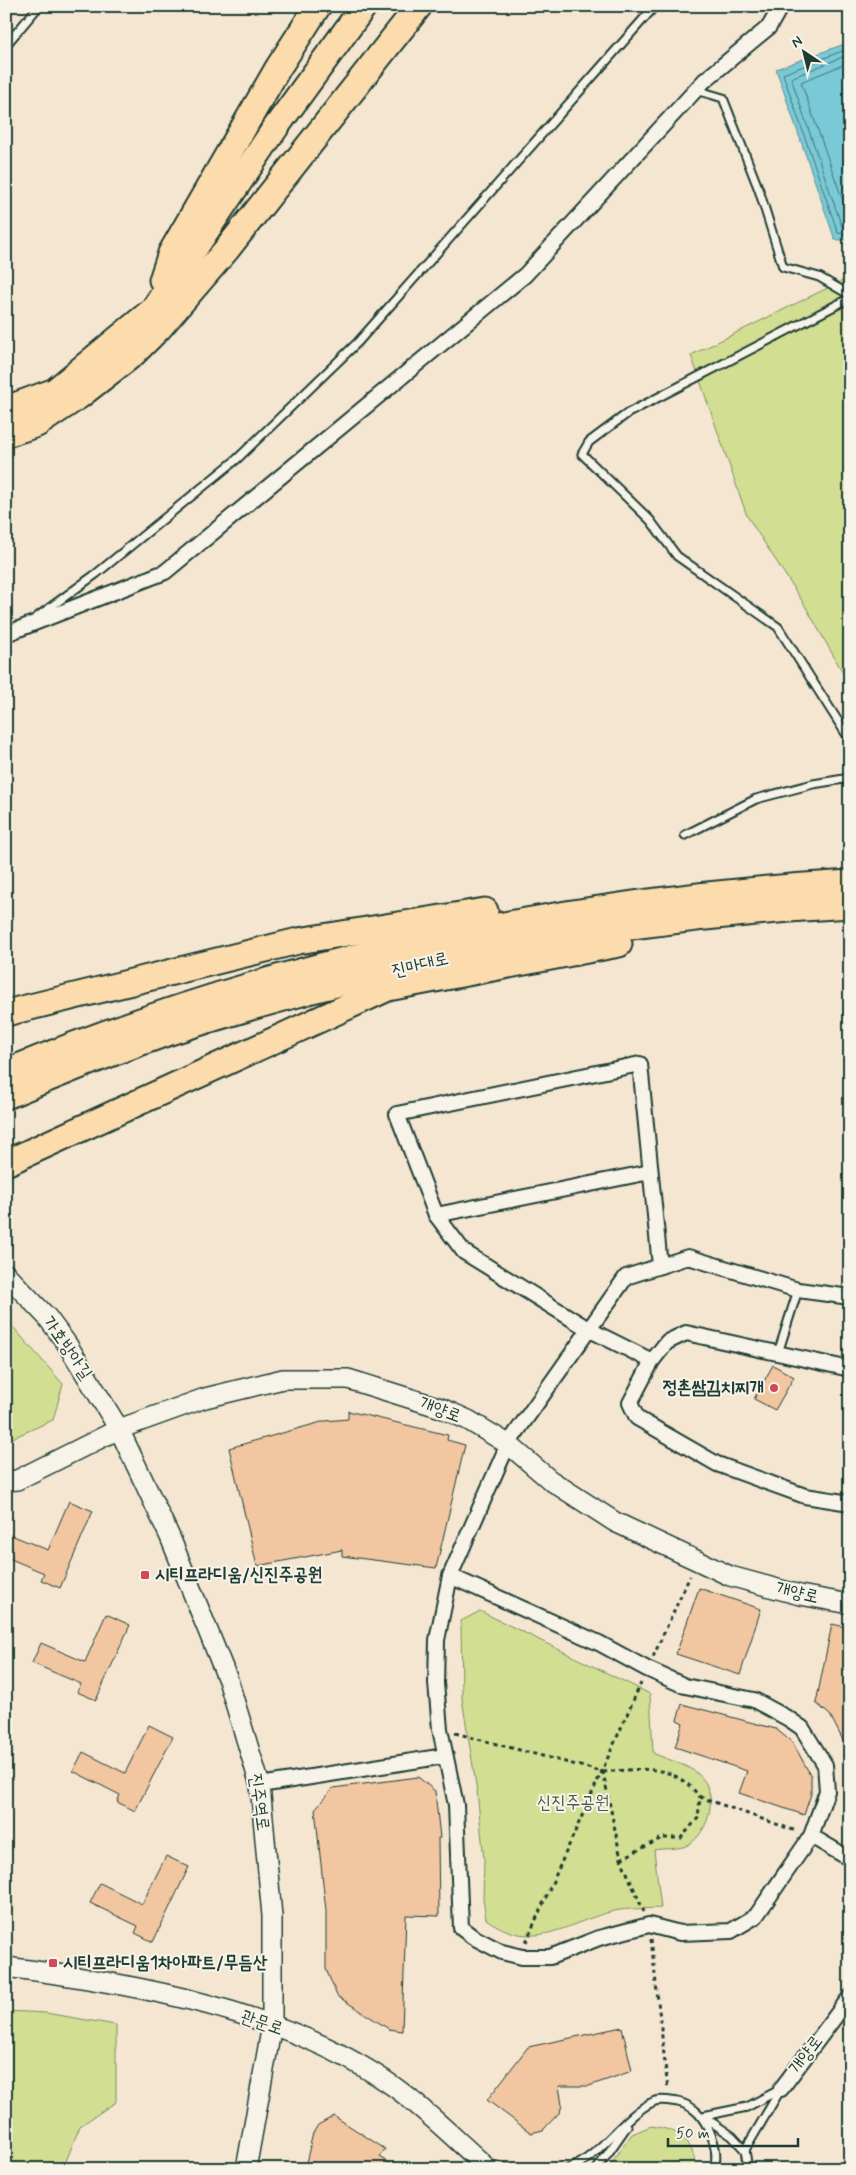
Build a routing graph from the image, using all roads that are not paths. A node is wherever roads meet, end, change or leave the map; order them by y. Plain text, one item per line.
1 (39, 6) edge
2 (318, 6) edge
3 (364, 6) edge
4 (419, 6) edge
5 (656, 6) edge
6 (782, 6) edge
7 (6, 45) edge
8 (696, 90) junction
9 (850, 296) edge
10 (153, 310) junction
11 (6, 409) edge
12 (6, 434) edge
13 (12, 632) edge
14 (850, 740) edge
15 (850, 778) edge
16 (685, 835) dead end
17 (850, 883) edge
18 (850, 905) edge
19 (572, 913) junction
20 (666, 921) junction
21 (6, 1013) edge
22 (6, 1072) edge
23 (6, 1096) edge
24 (6, 1163) edge
25 (650, 1172) junction
26 (436, 1215) junction
27 (660, 1266) junction
28 (6, 1274) edge
29 (798, 1290) junction
30 (850, 1297) edge
31 (588, 1329) junction
32 (778, 1353) junction
33 (652, 1361) junction
34 (850, 1369) edge
35 (119, 1429) junction
36 (508, 1444) junction
37 (6, 1481) edge
38 (850, 1503) edge
39 (450, 1576) junction
40 (850, 1604) edge
41 (445, 1756) junction
42 (260, 1785) junction
43 (811, 1836) junction
44 (850, 1859) edge
45 (6, 1967) edge
46 (850, 1997) edge
47 (272, 2025) junction
48 (781, 2089) junction
49 (636, 2114) junction
50 (703, 2116) junction
51 (745, 2150) junction
52 (483, 2166) edge
53 (246, 2169) edge
54 (511, 2169) edge
55 (568, 2169) edge
56 (597, 2169) edge
57 (714, 2169) edge
58 (748, 2169) edge

1 - 7 lane
2 - 10 highway
3 - 10 highway
4 - 12 highway
5 - 13 lane
6 - 8 street
8 - 9 lane
8 - 13 street
9 - 14 lane
10 - 11 highway
15 - 16 lane
17 - 19 highway, 진마대로
18 - 20 highway, 진마대로
19 - 21 highway
19 - 22 highway, 진마대로
20 - 23 highway, 진마대로
20 - 24 highway
25 - 26 street
25 - 26 street
25 - 27 street
26 - 31 street
27 - 29 street
27 - 31 street
28 - 35 street, 가호방아길
29 - 30 street
29 - 32 lane
31 - 33 street
31 - 36 street
32 - 33 street
32 - 34 street
33 - 38 street
35 - 36 street, 개양로
35 - 37 street, 개양로
35 - 42 street, 진주역로
36 - 39 street
36 - 40 street, 개양로
39 - 41 street
39 - 43 street
41 - 42 street
41 - 43 street
42 - 47 street, 진주역로
43 - 44 street
45 - 47 street, 관문로
46 - 48 street, 개양로
47 - 52 street, 관문로
47 - 53 street, 진주역로
48 - 50 lane
48 - 51 lane
49 - 50 lane
49 - 55 lane
49 - 56 lane
50 - 51 lane
50 - 57 lane
51 - 58 lane
52 - 54 lane

